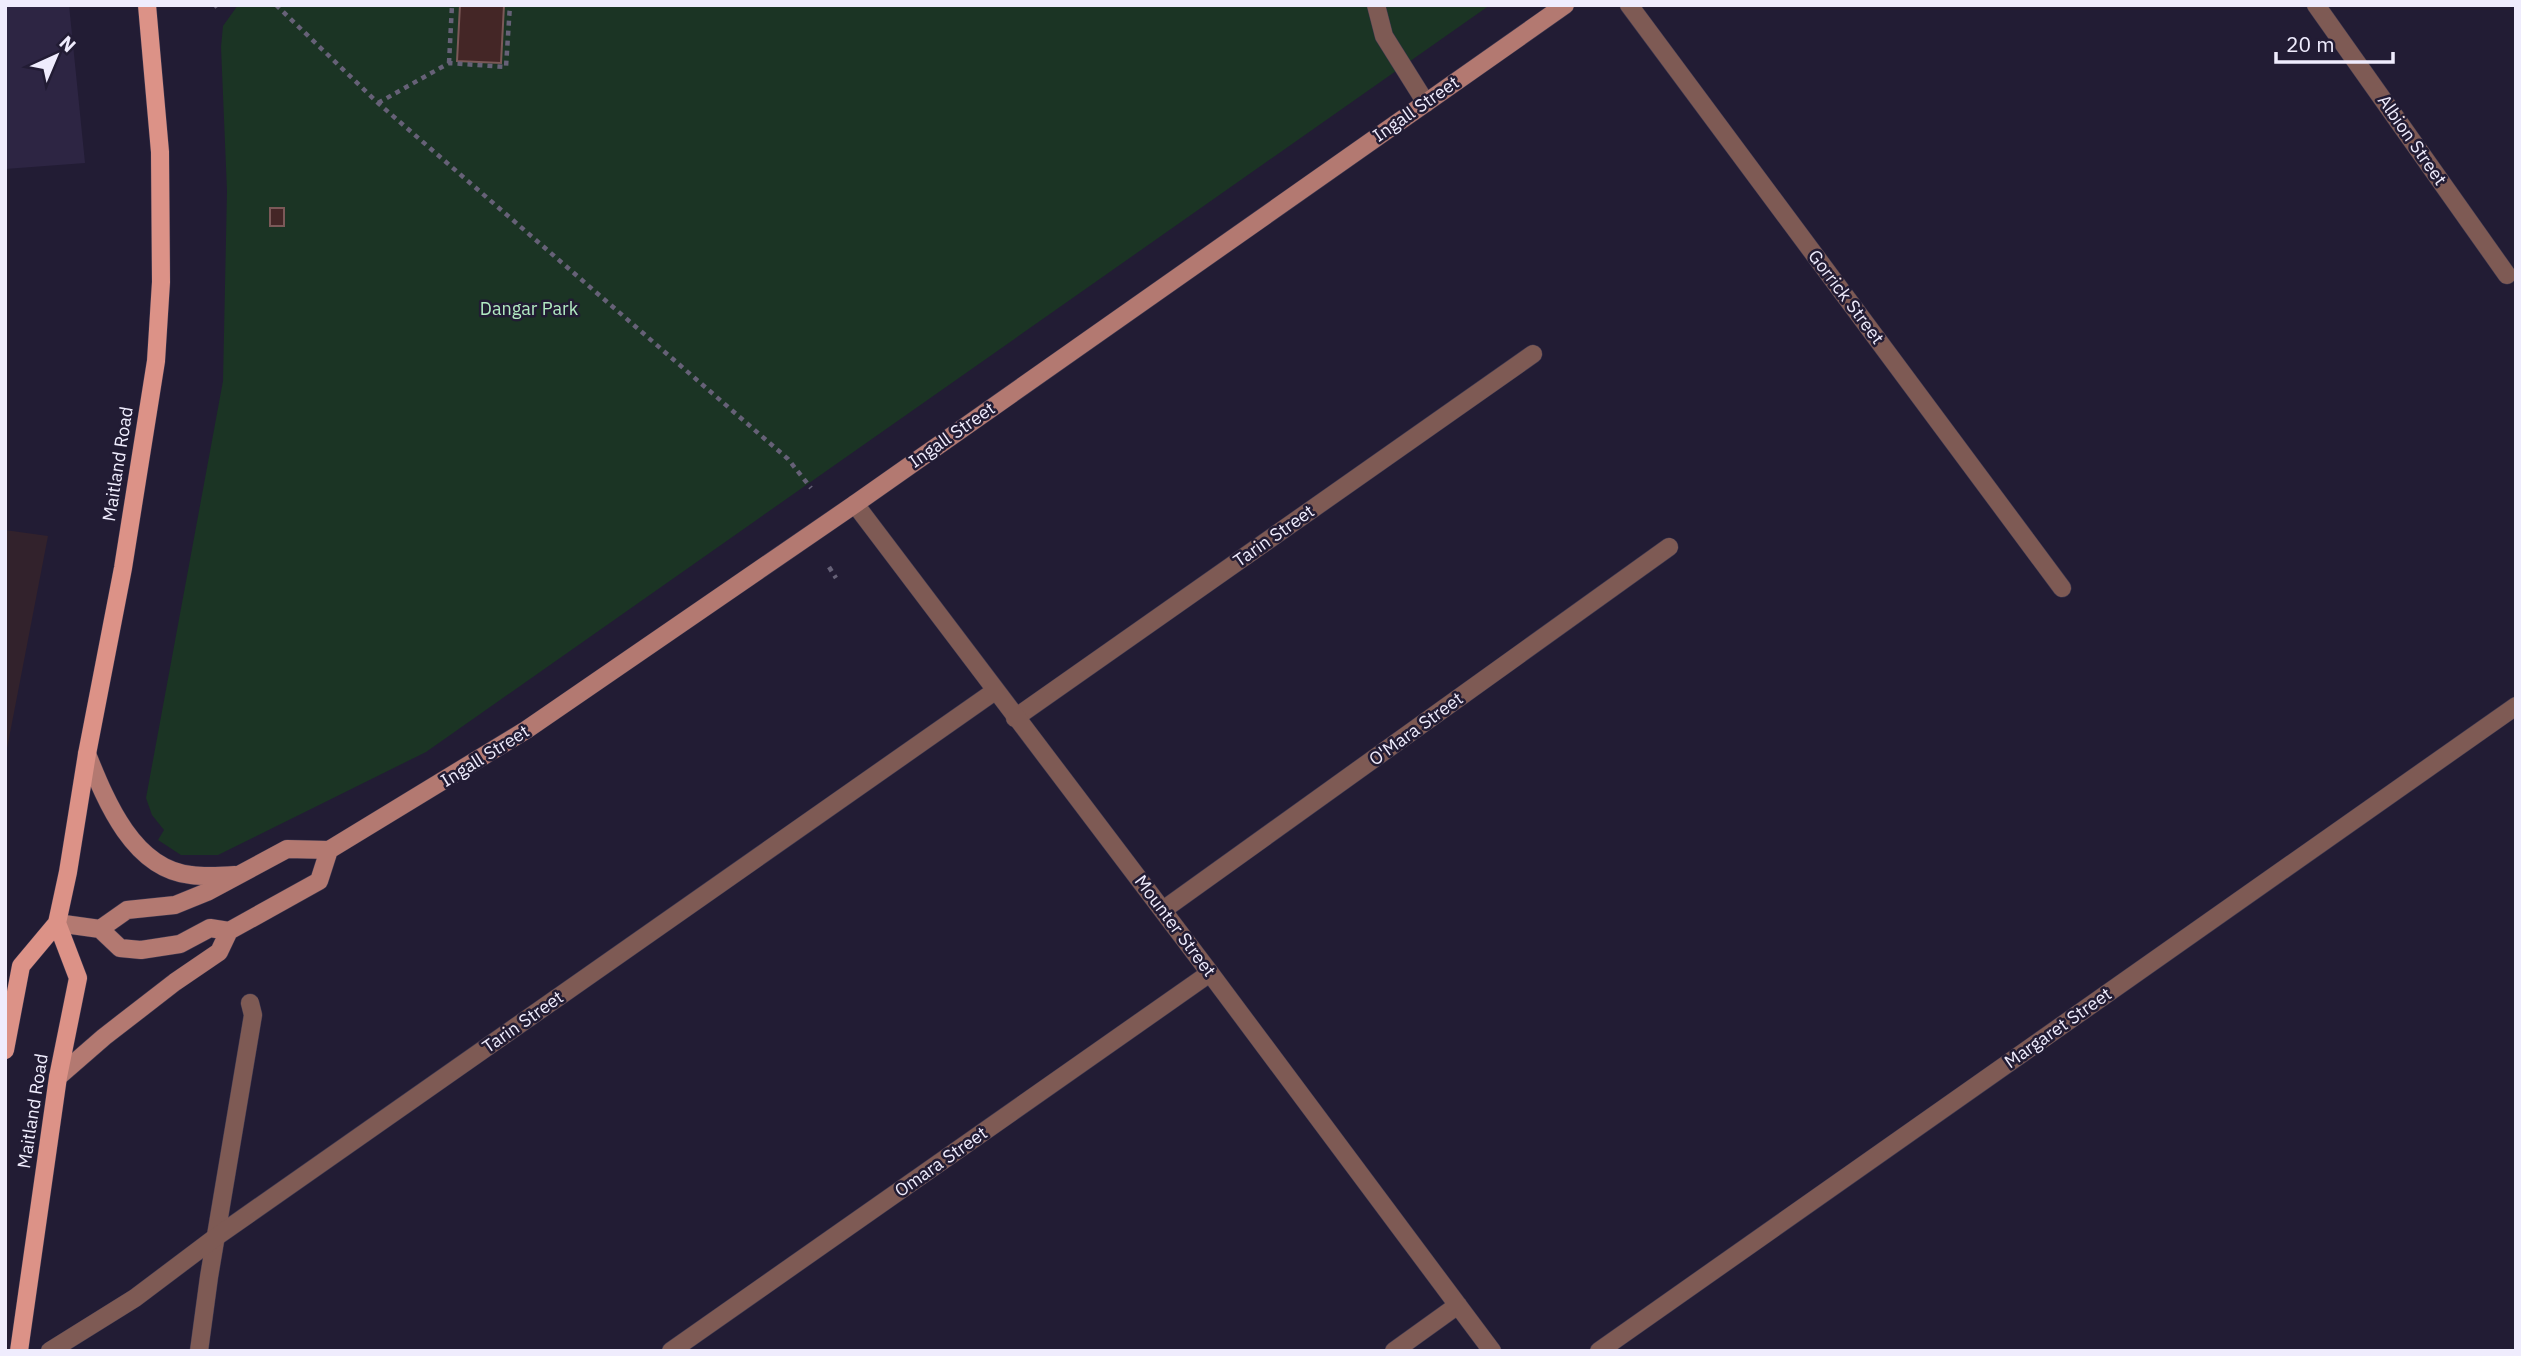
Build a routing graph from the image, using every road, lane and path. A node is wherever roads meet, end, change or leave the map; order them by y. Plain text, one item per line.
1 (148, 5) edge
2 (275, 5) edge
3 (452, 5) edge
4 (510, 5) edge
5 (1376, 5) edge
6 (1565, 5) edge
7 (1629, 5) edge
8 (2316, 5) edge
9 (449, 64) junction
10 (378, 103) junction
11 (1426, 103) junction
12 (2507, 275) dead end
13 (1534, 354) dead end
14 (811, 488) dead end
15 (855, 504) junction
16 (1669, 547) dead end
17 (829, 567) dead end
18 (836, 578) dead end
19 (2062, 588) dead end
20 (995, 691) junction
21 (2516, 706) edge
22 (1015, 718) junction
23 (87, 754) junction
24 (329, 850) junction
25 (242, 874) junction
26 (1163, 911) junction
27 (57, 923) junction
28 (100, 929) junction
29 (229, 931) junction
30 (1210, 973) junction
31 (250, 1003) dead end
32 (5, 1050) edge
33 (58, 1077) junction
34 (216, 1237) junction
35 (1458, 1305) junction
36 (19, 1351) edge
37 (50, 1351) edge
38 (200, 1351) edge
39 (671, 1351) edge
40 (1394, 1351) edge
41 (1492, 1351) edge
42 (1600, 1351) edge

1 - 23 main road, Maitland Road
2 - 10 path
3 - 9 path
4 - 9 path
5 - 11 street
6 - 11 main road, Ingall Street
7 - 19 street, Gorrick Street
8 - 12 street, Albion Street
9 - 10 path
10 - 14 path
11 - 15 main road, Ingall Street
13 - 22 street, Tarin Street
15 - 20 street, Mounter Street
15 - 24 main road, Ingall Street
16 - 26 street, O'Mara Street
17 - 18 path
20 - 22 street, Mounter Street
20 - 34 street, Tarin Street
21 - 42 street, Margaret Street
22 - 26 street, Mounter Street
23 - 25 main road
23 - 27 main road, Maitland Road
24 - 25 main road
24 - 29 main road
25 - 28 main road
26 - 30 street, Mounter Street
27 - 28 main road
27 - 32 main road, Maitland Road
27 - 33 main road, Maitland Road
28 - 29 main road
29 - 33 main road
30 - 35 street, Mounter Street
30 - 39 street, Omara Street
31 - 34 street
33 - 36 main road, Maitland Road
34 - 37 street, Tarin Street
34 - 38 street
35 - 40 street
35 - 41 street, Mounter Street

